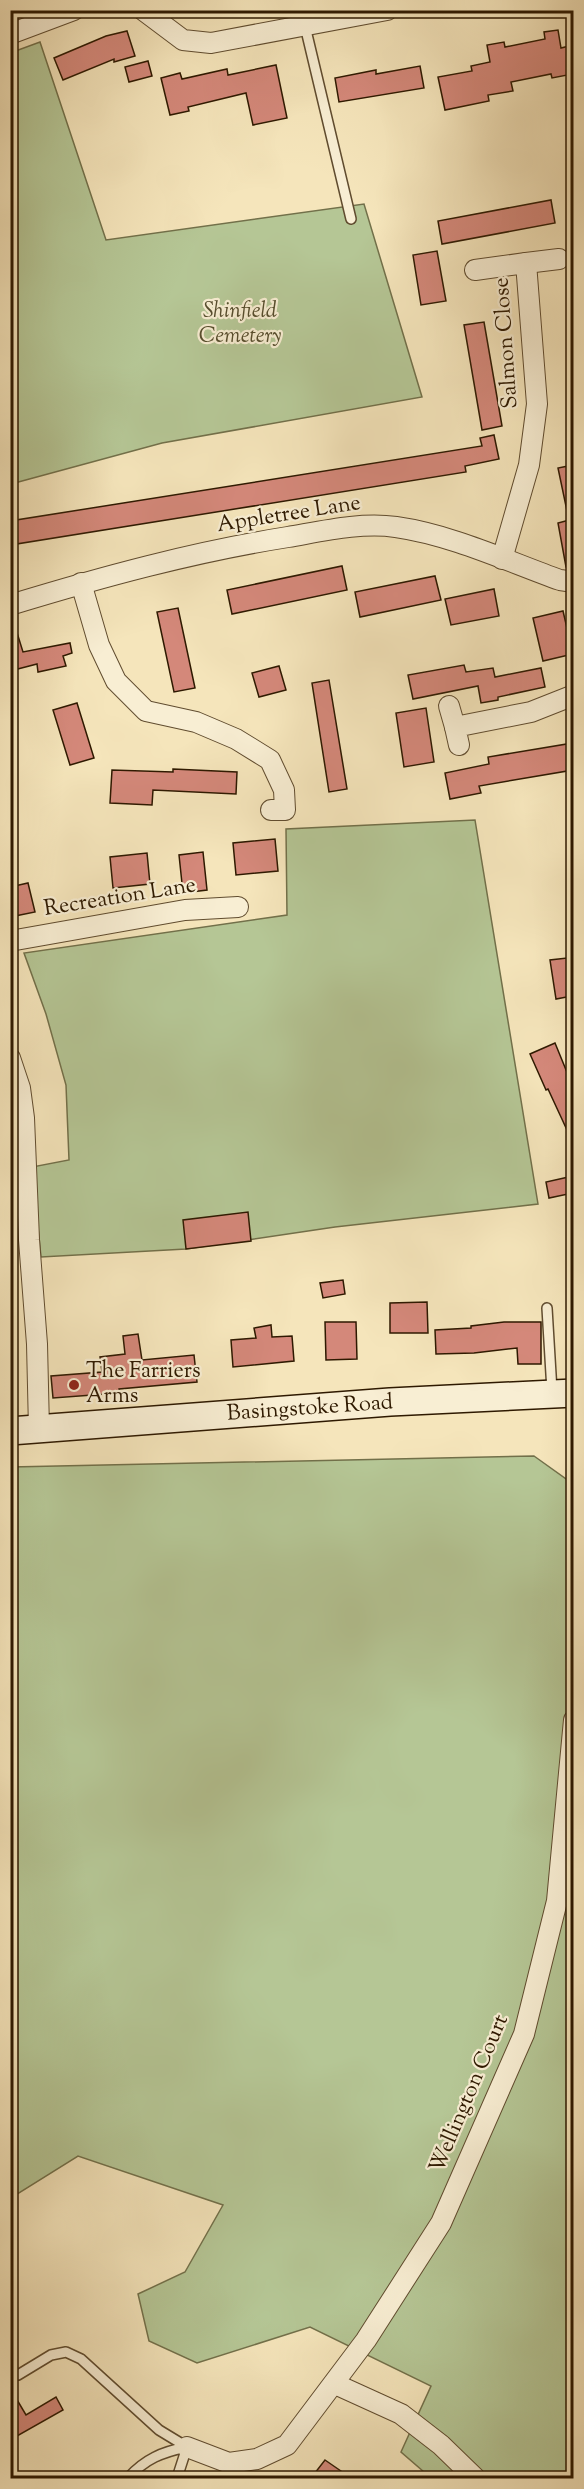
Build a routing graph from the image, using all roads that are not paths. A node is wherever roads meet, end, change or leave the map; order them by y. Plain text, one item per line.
1 (74, 10) edge
2 (142, 10) edge
3 (387, 10) edge
4 (305, 26) junction
5 (10, 34) edge
6 (351, 219) dead end
7 (559, 259) dead end
8 (526, 263) junction
9 (475, 270) dead end
10 (502, 559) junction
11 (573, 582) edge
12 (81, 583) junction
13 (10, 605) edge
14 (573, 695) edge
15 (449, 706) dead end
16 (284, 811) dead end
17 (238, 907) dead end
18 (10, 941) edge
19 (10, 1058) edge
20 (548, 1308) dead end
21 (563, 1393) edge
22 (39, 1429) junction
23 (10, 1431) edge
24 (573, 1720) edge
25 (18, 2375) dead end
26 (335, 2384) junction
27 (187, 2447) junction
28 (128, 2478) edge
29 (177, 2478) edge
30 (475, 2478) edge

1 - 5 street
2 - 4 street
3 - 4 street
4 - 6 lane
7 - 8 street, Salmon Close
8 - 9 street, Salmon Close
8 - 10 street, Salmon Close
10 - 11 street, Appletree Lane
10 - 12 street, Appletree Lane
12 - 13 street, Appletree Lane
12 - 16 street
14 - 15 street
17 - 18 street, Recreation Lane
19 - 22 street
20 - 21 lane
21 - 22 street, Basingstoke Road
22 - 23 street, Basingstoke Road
24 - 26 street, Wellington Court
25 - 27 lane
26 - 27 street, Wellington Court
26 - 30 street
27 - 28 lane
27 - 29 lane

